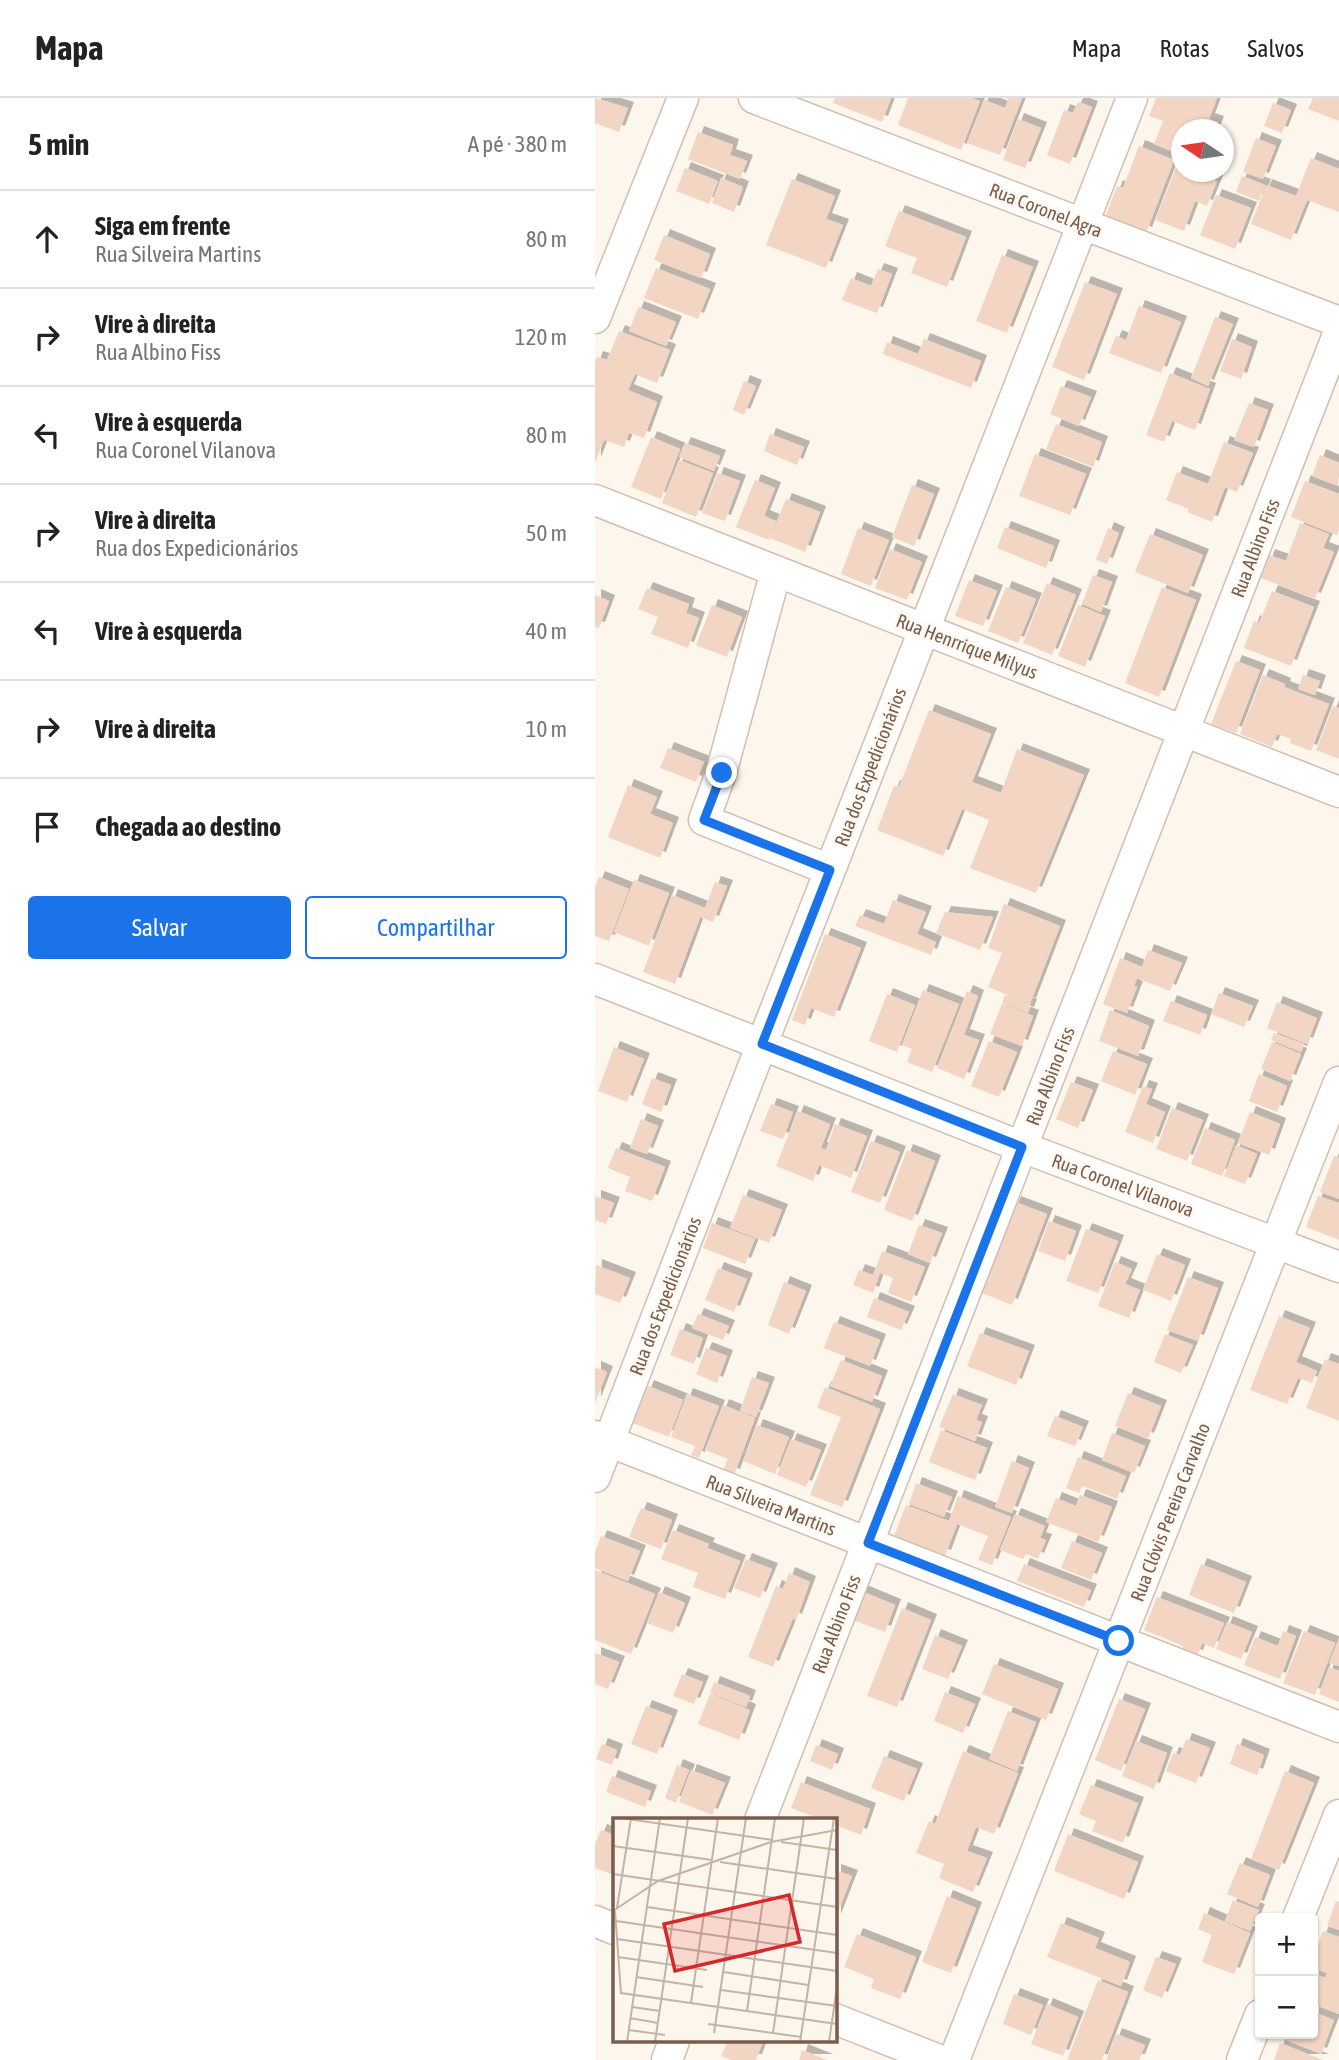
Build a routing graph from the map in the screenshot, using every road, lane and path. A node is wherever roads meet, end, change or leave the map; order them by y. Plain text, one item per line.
1 (683, 98) edge
2 (754, 98) edge
3 (1132, 98) edge
4 (1082, 224) junction
5 (595, 318) edge
6 (1339, 322) edge
7 (1339, 332) edge
8 (595, 500) edge
9 (776, 572) junction
10 (924, 629) junction
11 (1184, 732) junction
12 (1339, 792) edge
13 (830, 870) junction
14 (595, 979) edge
15 (762, 1044) junction
16 (1339, 1082) edge
17 (1022, 1147) junction
18 (1276, 1242) junction
19 (1339, 1266) edge
20 (602, 1439) edge
21 (595, 1477) edge
22 (868, 1543) junction
23 (1119, 1641) junction
24 (1339, 1727) edge
25 (1339, 1815) edge
26 (761, 1818) edge
27 (1300, 1913) edge
28 (595, 1921) edge
29 (613, 1929) edge
30 (837, 2020) edge
31 (1255, 2028) edge
32 (674, 2042) edge
33 (667, 2060) edge
34 (939, 2060) edge
35 (954, 2060) edge
36 (1243, 2060) edge

1 - 5 street
2 - 4 street, Rua Coronel Agra
3 - 4 street, Rua dos Expedicionários
4 - 6 street, Rua Coronel Agra
4 - 10 street, Rua dos Expedicionários
7 - 11 street, Rua Albino Fiss
8 - 9 street, Rua Henrrique Milyus
9 - 10 street, Rua Henrrique Milyus
9 - 13 street
10 - 11 street, Rua Henrrique Milyus
10 - 13 street, Rua dos Expedicionários
11 - 12 street, Rua Henrrique Milyus
11 - 17 street, Rua Albino Fiss
13 - 15 street, Rua dos Expedicionários
14 - 15 street, Rua Coronel Vilanova
15 - 17 street, Rua Coronel Vilanova
15 - 20 street, Rua dos Expedicionários
16 - 18 street, Rua Clóvis Pereira Carvalho
17 - 18 street, Rua Coronel Vilanova
17 - 22 street, Rua Albino Fiss
18 - 19 street, Rua Coronel Vilanova
18 - 23 street, Rua Clóvis Pereira Carvalho
20 - 21 street, Rua dos Expedicionários
20 - 22 street, Rua Silveira Martins
22 - 23 street, Rua Silveira Martins
22 - 26 street, Rua Albino Fiss
23 - 24 street, Rua Silveira Martins
23 - 35 street, Rua Clóvis Pereira Carvalho
25 - 27 street
28 - 29 street
30 - 34 street
31 - 36 street
32 - 33 street

